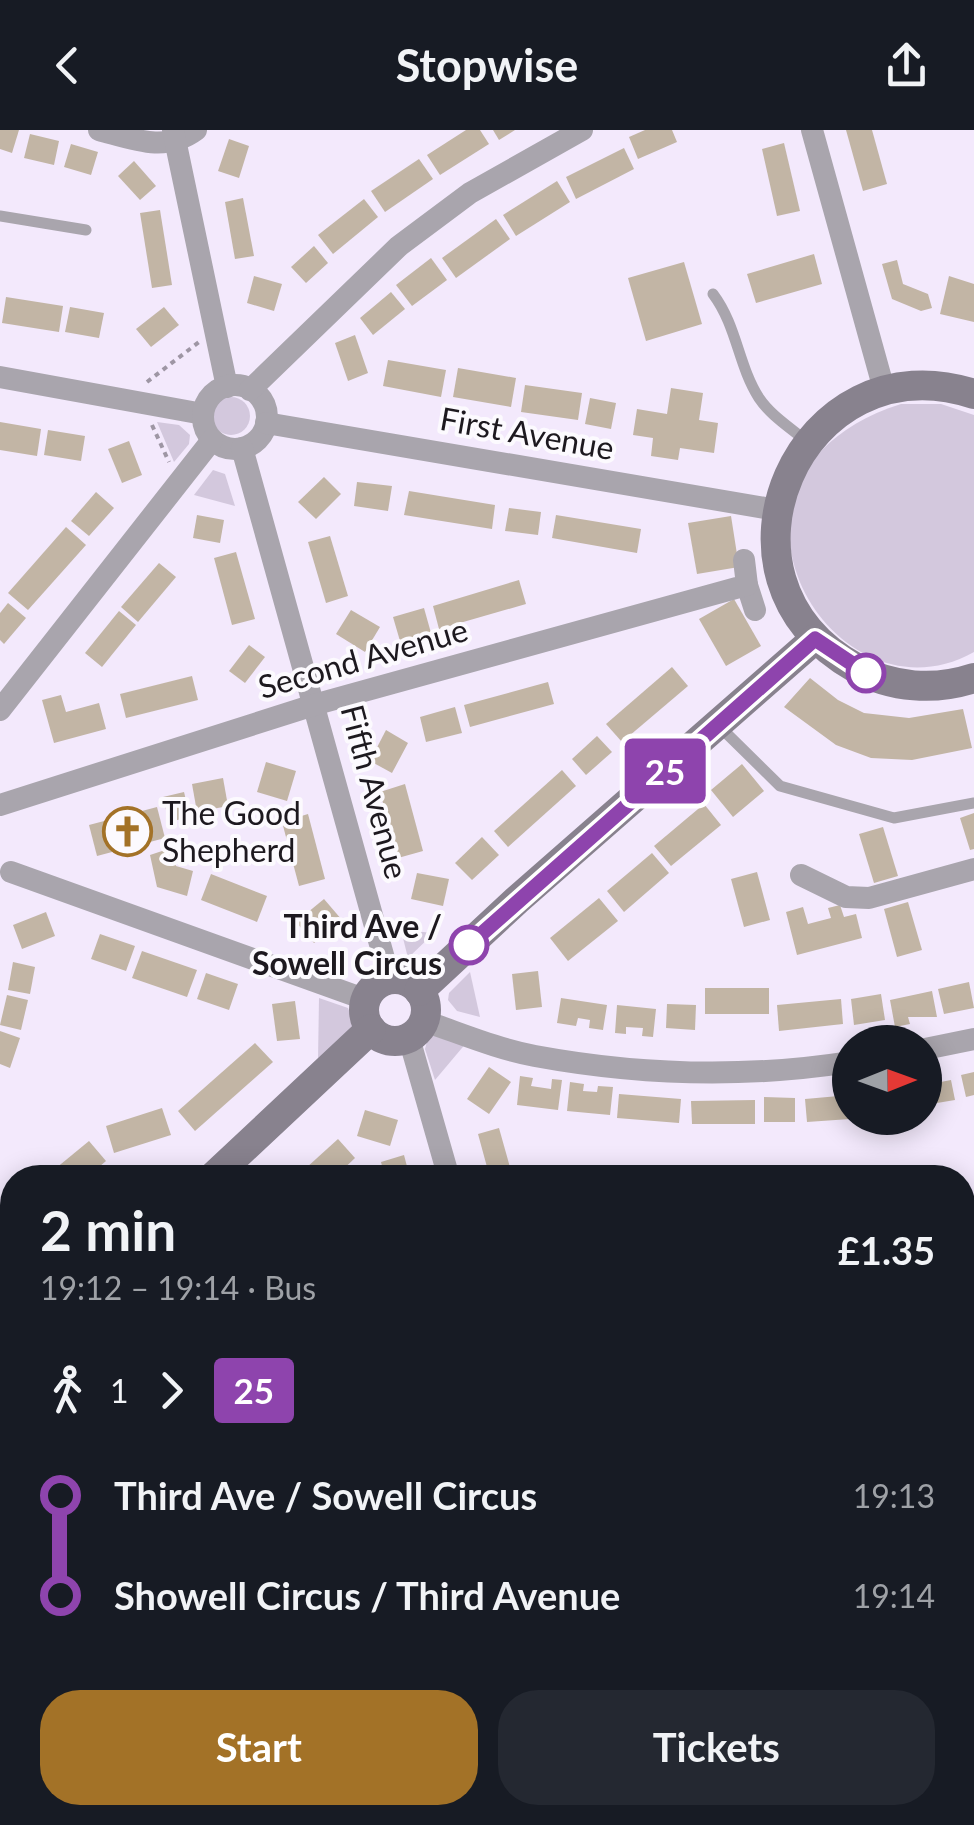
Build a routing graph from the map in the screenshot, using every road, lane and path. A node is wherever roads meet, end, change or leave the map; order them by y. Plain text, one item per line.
1 (100, 130) edge
2 (582, 130) edge
3 (812, 130) edge
4 (182, 134) edge
5 (0, 216) edge
6 (86, 230) dead end
7 (713, 294) dead end
8 (214, 330) junction
9 (0, 377) edge
10 (239, 388) junction
11 (884, 393) junction
12 (974, 394) edge
13 (134, 401) junction
14 (204, 414) junction
15 (266, 423) junction
16 (212, 440) junction
17 (807, 442) junction
18 (242, 448) junction
19 (178, 482) junction
20 (778, 510) junction
21 (744, 560) dead end
22 (747, 584) junction
23 (755, 610) dead end
24 (815, 639) junction
25 (973, 684) edge
26 (317, 704) junction
27 (0, 710) edge
28 (718, 724) junction
29 (974, 803) edge
30 (0, 805) edge
31 (4, 867) edge
32 (974, 870) edge
33 (801, 875) dead end
34 (390, 980) junction
35 (369, 1014) junction
36 (418, 1016) junction
37 (974, 1039) edge
38 (942, 1046) edge
39 (832, 1065) edge
40 (224, 1165) edge
41 (447, 1165) edge

1 - 4 street
2 - 10 street
3 - 11 street
4 - 8 street
5 - 6 lane
7 - 17 lane
8 - 10 street
8 - 13 path
9 - 13 street
10 - 14 street
10 - 15 street
11 - 12 street
11 - 17 street
13 - 14 street
13 - 19 path
14 - 16 street
15 - 18 street
15 - 20 street, First Avenue
16 - 18 street
16 - 19 street
17 - 20 street
18 - 26 street, Fifth Avenue
19 - 27 street
20 - 24 street
21 - 22 street
22 - 23 street
22 - 26 street, Second Avenue
24 - 25 street
24 - 28 street
26 - 30 street, Second Avenue
26 - 34 street, Fifth Avenue
28 - 29 lane
28 - 36 street
31 - 35 street
32 - 33 street
34 - 35 street
34 - 36 street
35 - 36 street
35 - 40 street
36 - 39 street
36 - 41 street
37 - 38 street

